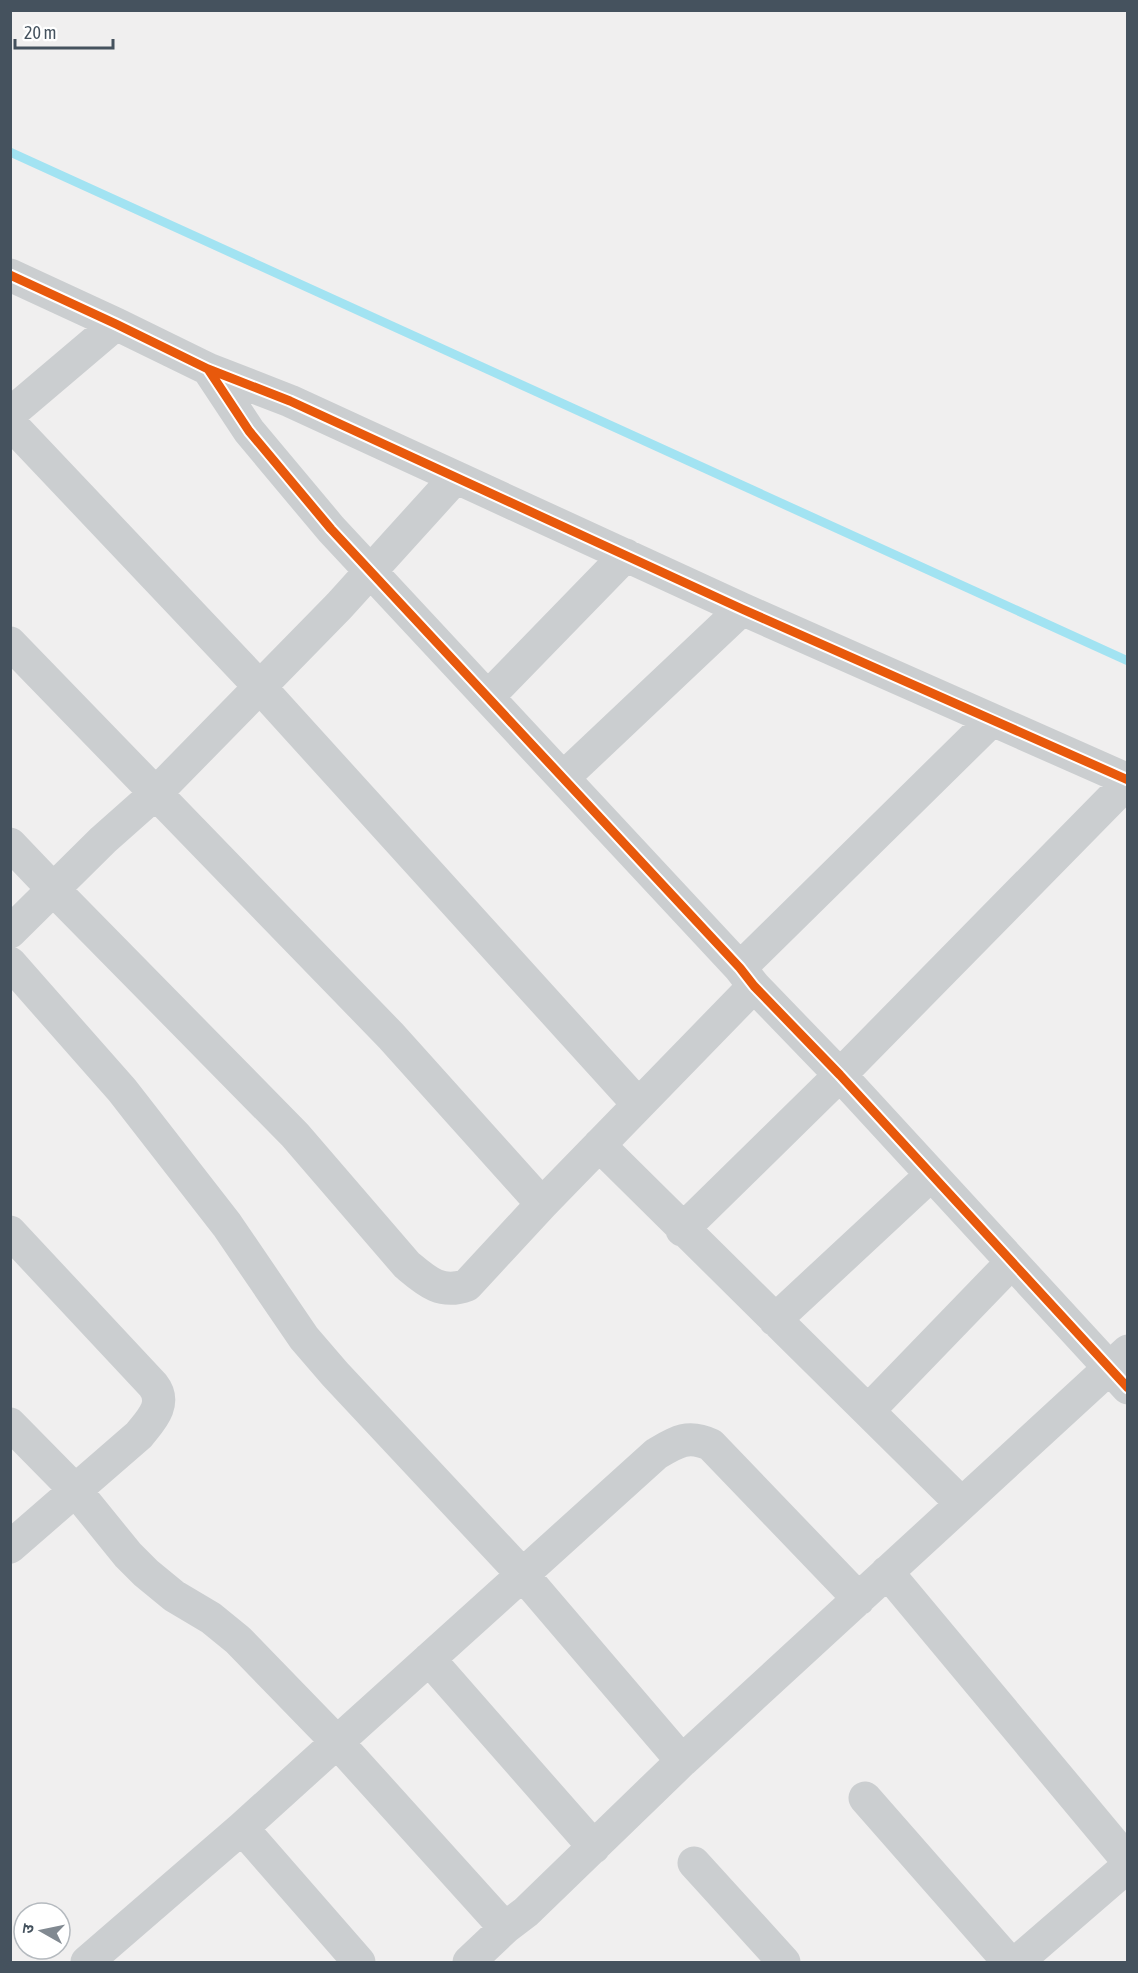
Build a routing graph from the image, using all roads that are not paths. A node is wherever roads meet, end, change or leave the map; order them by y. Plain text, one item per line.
1 (10, 275) edge
2 (116, 324) junction
3 (208, 369) junction
4 (10, 414) edge
5 (10, 423) edge
6 (455, 478) junction
7 (626, 555) junction
8 (369, 572) junction
9 (742, 609) junction
10 (10, 643) edge
11 (259, 686) junction
12 (488, 697) junction
13 (992, 720) junction
14 (563, 778) junction
15 (1128, 781) edge
16 (156, 793) junction
17 (10, 844) edge
18 (52, 889) junction
19 (10, 932) edge
20 (10, 963) edge
21 (747, 977) junction
22 (840, 1075) junction
23 (638, 1104) junction
24 (599, 1145) junction
25 (931, 1175) junction
26 (542, 1204) junction
27 (682, 1230) junction
28 (10, 1232) edge
29 (1012, 1262) junction
30 (774, 1320) junction
31 (1121, 1369) edge
32 (868, 1412) junction
33 (10, 1424) edge
34 (76, 1491) junction
35 (961, 1503) junction
36 (10, 1547) edge
37 (887, 1572) junction
38 (523, 1575) junction
39 (859, 1599) junction
40 (429, 1659) junction
41 (337, 1742) junction
42 (682, 1761) junction
43 (865, 1798) dead end
44 (242, 1828) junction
45 (594, 1847) junction
46 (1128, 1861) edge
47 (694, 1863) dead end
48 (1128, 1866) edge
49 (505, 1928) junction
50 (87, 1962) edge
51 (359, 1962) edge
52 (469, 1962) edge
53 (784, 1962) edge
54 (1009, 1962) edge
55 (1017, 1962) edge

1 - 2 street
2 - 3 street
2 - 4 street
3 - 6 street
3 - 8 street
5 - 11 street
6 - 7 street
6 - 8 street
7 - 9 street
7 - 12 street
8 - 11 street
8 - 12 street
9 - 13 street
9 - 14 street
10 - 16 street
11 - 16 street
11 - 23 street
12 - 14 street
13 - 15 street
13 - 21 street
14 - 21 street
15 - 22 street
16 - 18 street
16 - 26 street
17 - 18 street
18 - 19 street
18 - 26 street
20 - 38 street
21 - 22 street
21 - 23 street
22 - 25 street
22 - 27 street
23 - 24 street
24 - 26 street
24 - 27 street
25 - 29 street
25 - 30 street
27 - 30 street
28 - 34 street
29 - 31 street
29 - 32 street
30 - 32 street
31 - 35 street
32 - 35 street
33 - 34 street
34 - 36 street
34 - 41 street
35 - 37 street
37 - 39 street
37 - 46 street
38 - 39 street
38 - 40 street
38 - 42 street
39 - 42 street
40 - 41 street
40 - 45 street
41 - 44 street
41 - 49 street
42 - 45 street
43 - 54 street
44 - 50 street
44 - 51 street
45 - 49 street
47 - 53 street
48 - 55 street
49 - 52 street

